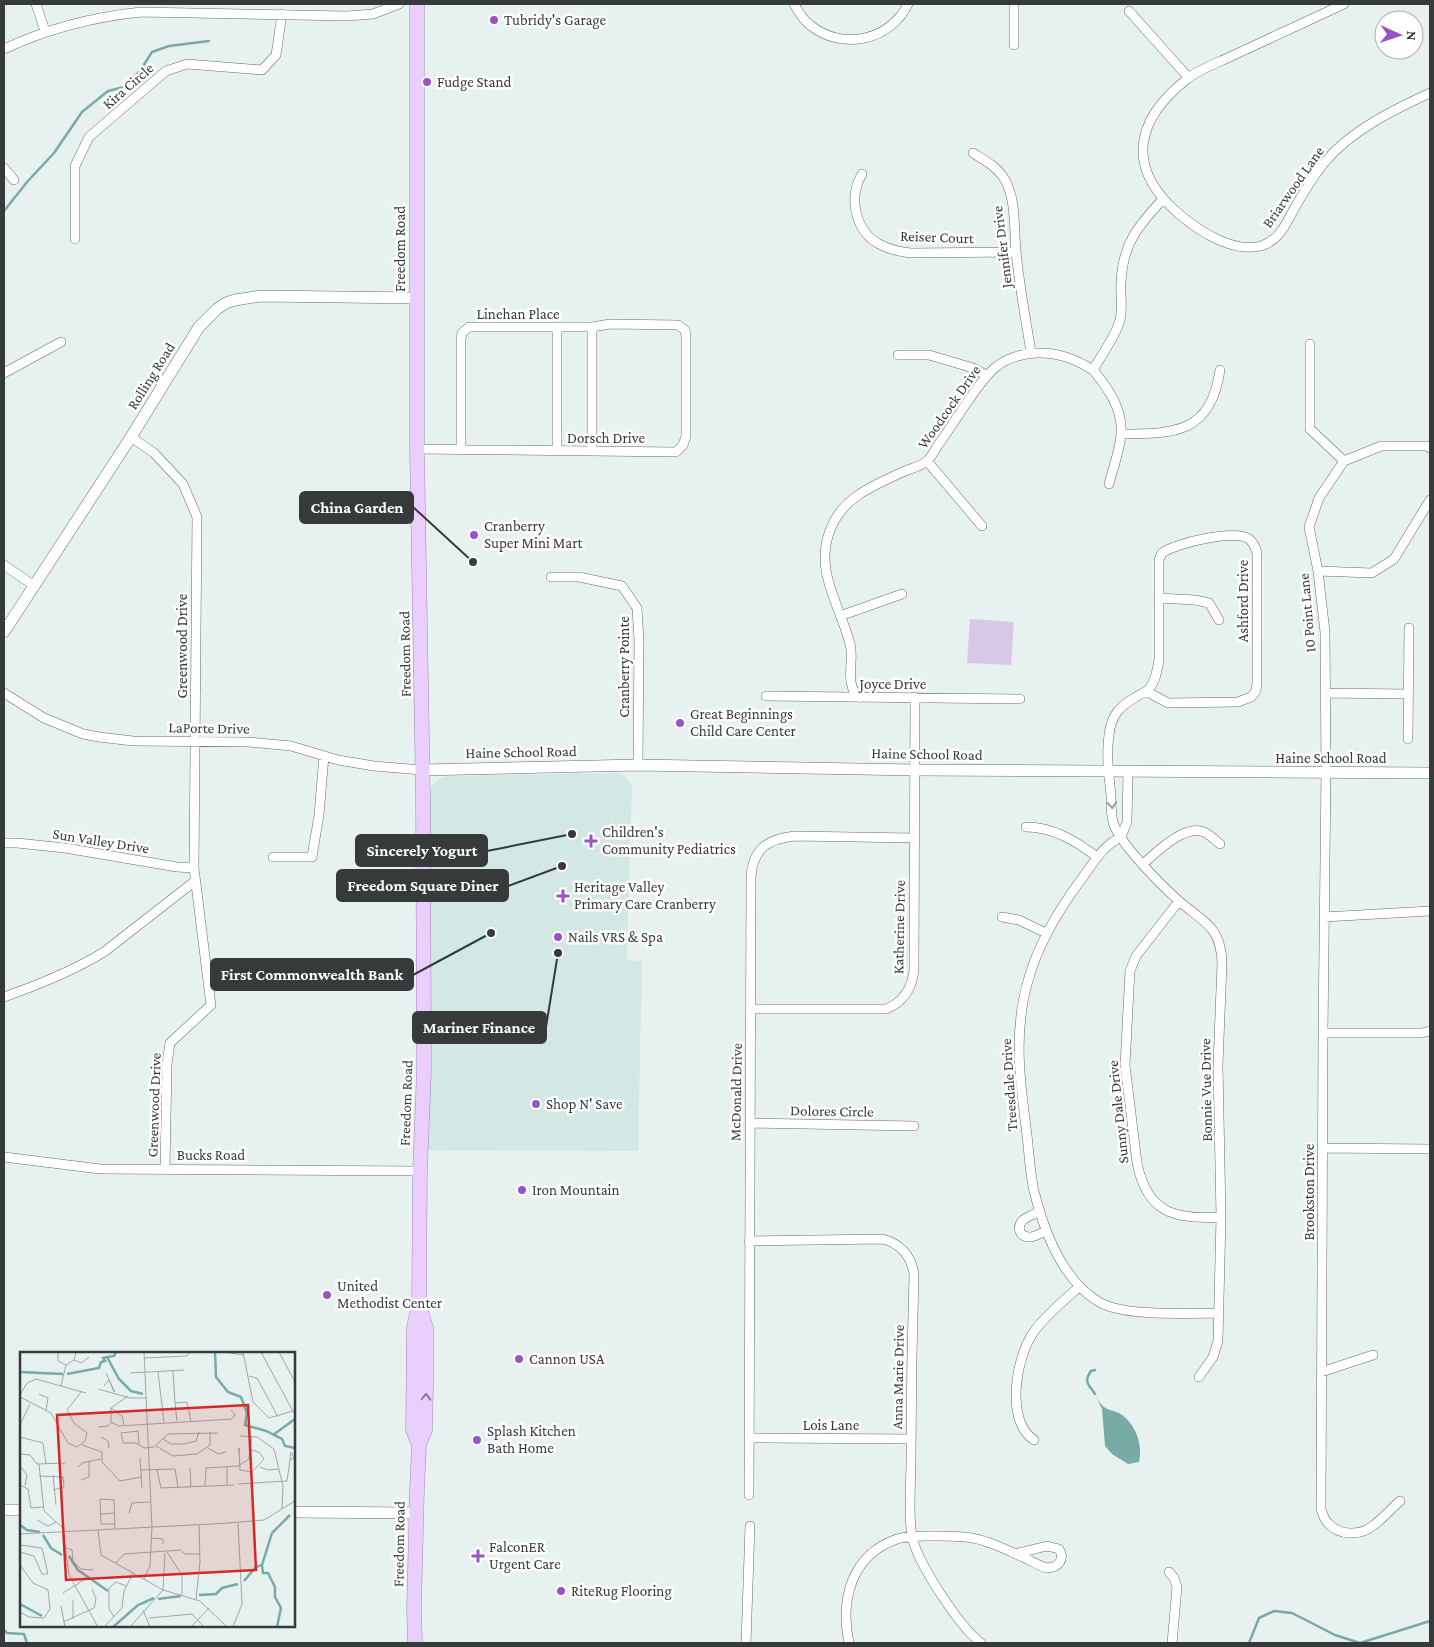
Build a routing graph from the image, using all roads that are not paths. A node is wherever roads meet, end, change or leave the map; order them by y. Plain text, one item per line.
1 (36, 4) edge
2 (399, 4) edge
3 (417, 4) edge
4 (794, 4) edge
5 (908, 4) edge
6 (1014, 4) edge
7 (1344, 4) edge
8 (147, 8) edge
9 (1129, 11) dead end
10 (282, 14) junction
11 (45, 31) junction
12 (1014, 45) dead end
13 (4, 48) edge
14 (1188, 77) junction
15 (1430, 92) edge
16 (973, 153) dead end
17 (4, 168) edge
18 (862, 174) dead end
19 (14, 180) dead end
20 (1163, 199) junction
21 (75, 239) dead end
22 (1016, 252) junction
23 (416, 298) junction
24 (557, 328) junction
25 (592, 328) junction
26 (686, 336) joint
27 (61, 342) dead end
28 (1310, 344) dead end
29 (1031, 353) junction
30 (898, 355) dead end
31 (1093, 370) junction
32 (1220, 370) dead end
33 (4, 373) edge
34 (986, 375) junction
35 (1121, 434) junction
36 (131, 437) junction
37 (1430, 448) edge
38 (417, 449) junction
39 (461, 449) junction
40 (557, 451) junction
41 (592, 451) junction
42 (927, 461) junction
43 (1344, 461) junction
44 (1109, 484) dead end
45 (1430, 500) edge
46 (982, 526) dead end
47 (4, 565) edge
48 (1318, 572) junction
49 (551, 577) dead end
50 (34, 585) junction
51 (902, 594) dead end
52 (1159, 598) junction
53 (840, 616) junction
54 (1219, 620) dead end
55 (1409, 628) dead end
56 (4, 632) edge
57 (1146, 691) junction
58 (4, 693) edge
59 (1325, 693) junction
60 (1408, 694) junction
61 (766, 696) dead end
62 (860, 698) junction
63 (915, 698) junction
64 (1020, 699) dead end
65 (1408, 739) dead end
66 (194, 741) junction
67 (324, 756) junction
68 (638, 765) junction
69 (422, 770) junction
70 (915, 770) junction
71 (1108, 771) junction
72 (1128, 771) junction
73 (1326, 773) junction
74 (1430, 773) edge
75 (1026, 828) dead end
76 (1121, 837) junction
77 (914, 838) junction
78 (4, 843) edge
79 (1220, 844) dead end
80 (273, 857) dead end
81 (1097, 857) junction
82 (1143, 864) junction
83 (194, 868) junction
84 (195, 881) junction
85 (1179, 901) junction
86 (1430, 911) edge
87 (1002, 917) dead end
88 (1324, 917) junction
89 (1046, 933) junction
90 (4, 997) edge
91 (751, 1009) junction
92 (1430, 1031) edge
93 (1323, 1032) junction
94 (750, 1123) junction
95 (914, 1126) dead end
96 (1323, 1148) junction
97 (1430, 1149) edge
98 (4, 1157) edge
99 (165, 1169) junction
100 (420, 1171) junction
101 (1040, 1212) junction
102 (1220, 1217) junction
103 (1046, 1231) junction
104 (749, 1240) junction
105 (1079, 1287) junction
106 (1219, 1313) junction
107 (1373, 1355) dead end
108 (1321, 1372) junction
109 (1200, 1377) dead end
110 (750, 1438) junction
111 (911, 1439) junction
112 (1034, 1440) dead end
113 (749, 1495) dead end
114 (1400, 1501) dead end
115 (4, 1510) edge
116 (20, 1510) edge
117 (295, 1512) edge
118 (416, 1514) junction
119 (750, 1526) dead end
120 (912, 1537) junction
121 (1015, 1554) junction
122 (1169, 1572) dead end
123 (415, 1643) edge
124 (746, 1643) edge
125 (849, 1643) edge
126 (982, 1643) edge
127 (1172, 1643) edge

1 - 11 street
2 - 10 street
3 - 23 main road, Freedom Road
4 - 5 street
6 - 12 street
7 - 14 street, Briarwood Lane
8 - 10 street
8 - 11 street
9 - 14 street
10 - 21 street, Kira Circle
11 - 13 street
14 - 20 street, Briarwood Lane
15 - 20 street, Briarwood Lane
16 - 22 street, Jennifer Drive
17 - 19 street
18 - 22 street, Reiser Court
20 - 31 street
22 - 29 street, Jennifer Drive
23 - 36 street, Rolling Road
23 - 38 main road, Freedom Road
24 - 25 street, Linehan Place
24 - 39 street, Linehan Place
24 - 40 street
25 - 26 street, Linehan Place
25 - 41 street
26 - 41 street, Dorsch Drive
27 - 33 street
28 - 43 street
29 - 31 street, Woodcock Drive
29 - 34 street, Woodcock Drive
30 - 34 street
31 - 35 street
32 - 35 street
34 - 42 street, Woodcock Drive
35 - 44 street
36 - 50 street, Rolling Road
36 - 66 street, Greenwood Drive
37 - 43 street
38 - 39 street, Dorsch Drive
38 - 69 main road, Freedom Road
39 - 40 street, Dorsch Drive
40 - 41 street, Dorsch Drive
42 - 46 street
42 - 53 street, Woodcock Drive
43 - 48 street, 10 Point Lane
45 - 48 street
47 - 50 street
48 - 59 street, 10 Point Lane
49 - 68 street, Cranberry Pointe
50 - 56 street, Rolling Road
51 - 53 street
52 - 54 street
52 - 57 street, Ashford Drive
52 - 57 street, Ashford Drive
53 - 62 street, Woodcock Drive
55 - 60 street
57 - 71 street
58 - 66 street, LaPorte Drive
59 - 60 street
59 - 73 street, 10 Point Lane
60 - 65 street
61 - 62 street, Joyce Drive
62 - 63 street, Joyce Drive
63 - 64 street, Joyce Drive
63 - 70 street, Katherine Drive
66 - 67 street, LaPorte Drive
66 - 83 street, Greenwood Drive
67 - 69 street, LaPorte Drive
67 - 80 street
68 - 69 street, Haine School Road
68 - 70 street, Haine School Road
69 - 100 main road, Freedom Road
70 - 71 street, Haine School Road
70 - 77 street, Katherine Drive
71 - 72 street, Haine School Road
71 -> 76 street, Bonnie Vue Drive
72 - 73 street, Haine School Road
72 - 76 street
73 - 74 street, Haine School Road
73 - 88 street, Brookston Drive
75 - 81 street
76 - 81 street, Treesdale Drive
76 - 82 street, Bonnie Vue Drive
77 - 91 street, McDonald Drive
77 - 91 street, Katherine Drive
78 - 83 street, Sun Valley Drive
79 - 82 street
81 - 89 street, Treesdale Drive
82 - 85 street, Bonnie Vue Drive
83 - 84 street, Greenwood Drive
84 - 90 street
84 - 99 street, Greenwood Drive
85 - 102 street, Bonnie Vue Drive
85 - 102 street, Sunny Dale Drive
86 - 88 street
87 - 89 street
88 - 93 street, Brookston Drive
89 - 101 street, Treesdale Drive
91 - 94 street, McDonald Drive
92 - 93 street
93 - 96 street, Brookston Drive
94 - 95 street, Dolores Circle
94 - 104 street, McDonald Drive
96 - 97 street
96 - 108 street, Brookston Drive
98 - 99 street, Bucks Road
99 - 100 street, Bucks Road
100 - 118 main road, Freedom Road
101 - 103 street, Treesdale Drive
101 - 103 street
102 - 106 street, Bonnie Vue Drive
103 - 105 street, Treesdale Drive
104 - 110 street, McDonald Drive
104 - 111 street, Anna Marie Drive
105 - 106 street, Treesdale Drive
105 - 112 street
106 - 109 street, Bonnie Vue Drive
107 - 108 street
108 - 114 street, Brookston Drive
110 - 111 street, Lois Lane
110 - 113 street, McDonald Drive
111 - 120 street, Anna Marie Drive
115 - 116 street
117 - 118 street
118 - 123 main road, Freedom Road
119 - 124 street
120 - 121 street
120 - 125 street
120 - 126 street, Anna Marie Drive
121 - 121 street
122 - 127 street

